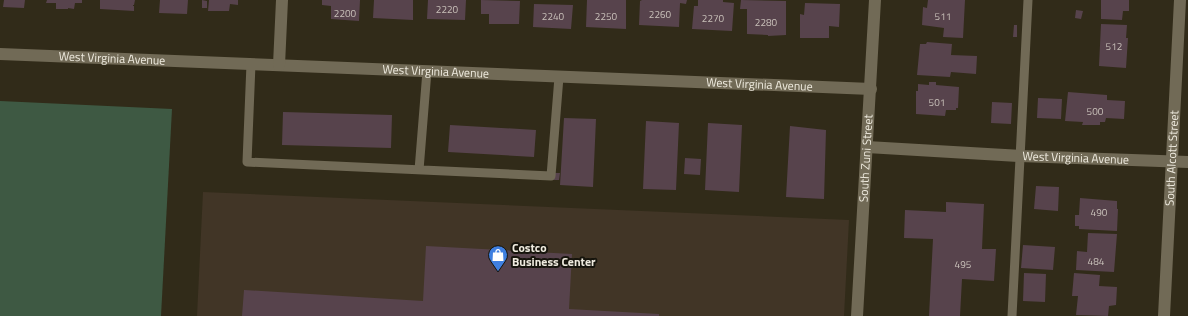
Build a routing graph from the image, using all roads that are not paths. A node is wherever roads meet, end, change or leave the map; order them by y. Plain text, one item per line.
1 (282, 0) edge
2 (875, 0) edge
3 (1028, 0) edge
4 (1180, 0) edge
5 (0, 54) edge
6 (251, 64) junction
7 (279, 65) junction
8 (427, 71) junction
9 (559, 77) junction
10 (870, 89) junction
11 (867, 147) junction
12 (1020, 156) junction
13 (1172, 162) junction
14 (1188, 162) edge
15 (419, 170) junction
16 (857, 316) edge
17 (1012, 316) edge
18 (1164, 316) edge

1 - 7 street
2 - 10 street, South Zuni Street
3 - 12 lane
4 - 13 street, South Alcott Street
5 - 6 street, West Virginia Avenue
6 - 7 street, West Virginia Avenue
6 - 15 lane
7 - 8 street, West Virginia Avenue
8 - 9 street, West Virginia Avenue
8 - 15 lane
9 - 10 street, West Virginia Avenue
9 - 15 lane
10 - 11 street, South Zuni Street
11 - 12 street, West Virginia Avenue
11 - 16 street, South Zuni Street
12 - 13 street, West Virginia Avenue
12 - 17 lane
13 - 14 street, West Virginia Avenue
13 - 18 street, South Alcott Street

